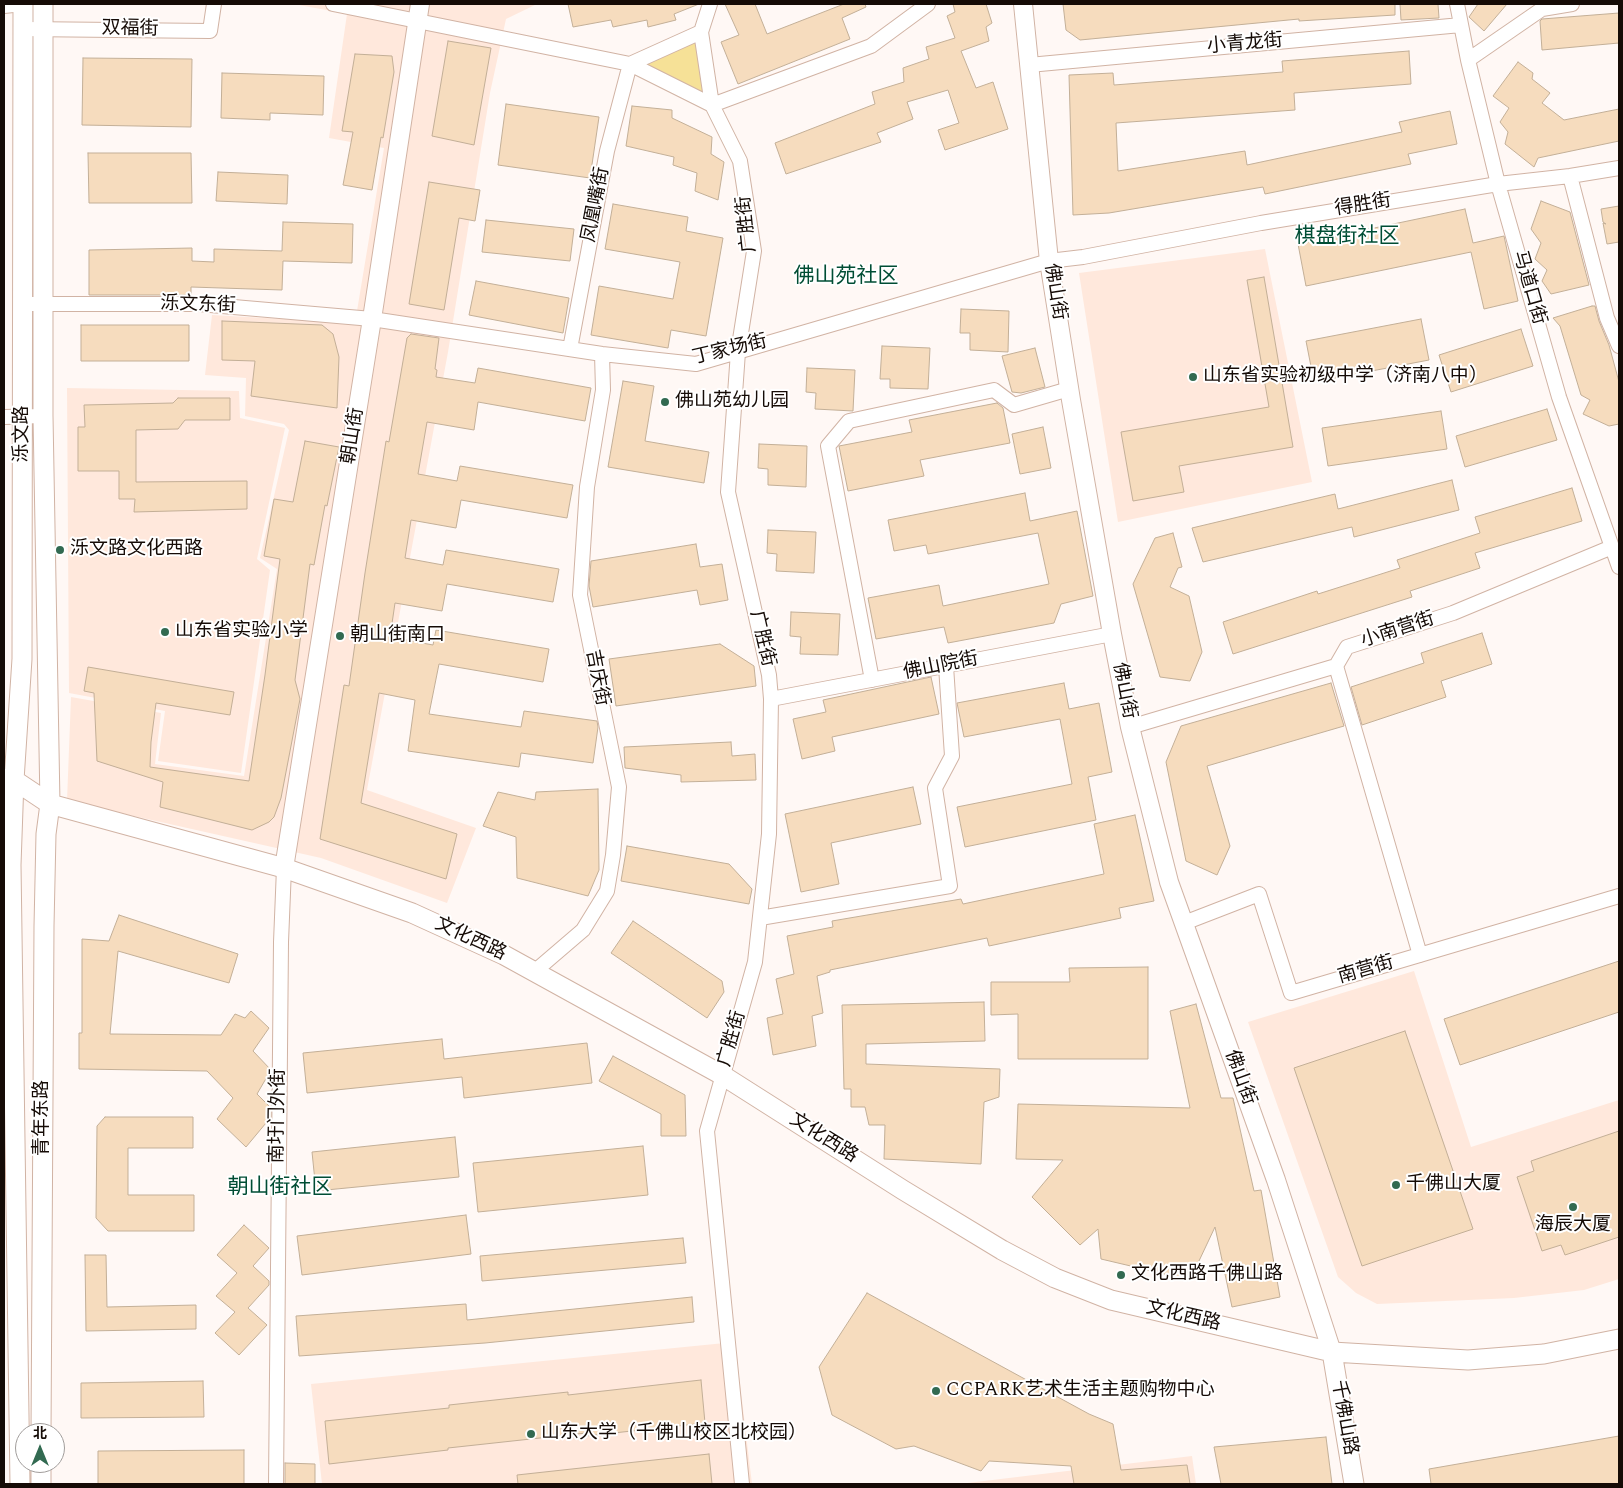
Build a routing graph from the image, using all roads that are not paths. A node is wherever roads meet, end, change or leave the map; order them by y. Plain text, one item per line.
1 (23, 4) edge
2 (44, 4) edge
3 (214, 4) edge
4 (334, 4) edge
5 (420, 4) edge
6 (710, 4) edge
7 (928, 4) edge
8 (1023, 4) edge
9 (1457, 4) edge
10 (1572, 4) edge
11 (4, 6) edge
12 (417, 21) junction
13 (1462, 25) junction
14 (44, 28) junction
15 (23, 29) junction
16 (700, 32) junction
17 (1468, 60) junction
18 (630, 64) junction
19 (1029, 65) junction
20 (712, 105) junction
21 (1619, 168) edge
22 (1570, 176) junction
23 (1498, 184) junction
24 (1049, 261) junction
25 (23, 304) junction
26 (44, 304) junction
27 (372, 319) junction
28 (1619, 346) edge
29 (570, 349) junction
30 (738, 352) junction
31 (602, 354) junction
32 (1069, 389) junction
33 (44, 416) junction
34 (4, 417) edge
35 (23, 417) junction
36 (1612, 548) junction
37 (1619, 567) edge
38 (1112, 634) junction
39 (946, 666) junction
40 (1336, 666) junction
41 (872, 680) junction
42 (771, 700) junction
43 (1130, 727) junction
44 (9, 780) edge
45 (50, 804) junction
46 (8, 812) edge
47 (11, 853) joint
48 (284, 868) junction
49 (1619, 896) edge
50 (760, 918) junction
51 (1184, 923) junction
52 (1420, 956) junction
53 (534, 972) junction
54 (722, 1075) junction
55 (1619, 1339) edge
56 (1332, 1352) junction
57 (41, 1423) edge
58 (20, 1484) edge
59 (276, 1484) edge
60 (742, 1484) edge
61 (1354, 1484) edge

1 - 11 street
1 - 15 main road, 泺文路
2 - 14 main road, 泺文路
3 - 14 street, 双福街
4 - 12 street
5 - 12 street, 朝山街
6 - 16 street
7 - 20 street
8 - 19 street, 佛山街
9 - 13 street, 马道口街
10 - 17 street
12 - 18 street
12 - 27 street, 朝山街
13 - 17 street, 马道口街
13 - 19 street, 小青龙街
14 - 15 street, 双福街
14 - 26 main road, 泺文路
15 - 25 main road, 泺文路
16 - 18 street
16 - 20 street, 广胜街
17 - 23 street, 马道口街
18 - 20 street
18 - 29 street, 凤凰嘴街
19 - 24 street, 佛山街
20 - 30 street, 广胜街
21 - 22 street, 得胜街
22 - 23 street, 得胜街
22 - 28 street
23 - 24 street, 得胜街
23 - 36 street, 马道口街
24 - 30 street, 丁家场街
24 - 32 street, 佛山街
25 - 26 street, 泺文东街
25 - 35 main road, 泺文路
26 - 27 street, 泺文东街
26 - 33 main road, 泺文路
27 - 29 street, 丁家场街
27 - 48 street, 朝山街
29 - 31 street, 丁家场街
30 - 31 street, 丁家场街
30 - 42 street, 广胜街
31 - 53 street, 吉庆街
32 - 38 street, 佛山街
32 - 41 street
33 - 35 street
33 - 45 main road, 泺文路
34 - 35 street
35 - 44 main road, 泺文路
36 - 37 street, 马道口街
36 - 40 street, 小南营街
38 - 39 street, 佛山院街
38 - 43 street, 佛山街
39 - 41 street, 佛山院街
39 - 50 street
40 - 43 street
40 - 52 street
41 - 42 street, 佛山院街
42 - 50 street, 广胜街
43 - 51 street, 佛山街
44 - 45 main road, 文化西路
44 - 46 main road, 泺文路
45 - 46 main road, 文化西路
45 - 48 main road, 文化西路
45 - 57 main road, 青年东路
46 - 47 main road, 泺文路
47 - 58 main road, 青年东路
48 - 53 main road, 文化西路
48 - 59 street, 南圩门外街
49 - 52 street, 南营街
50 - 54 street, 广胜街
51 - 52 street, 南营街
51 - 56 street, 佛山街
53 - 54 main road, 文化西路
54 - 56 main road, 文化西路
54 - 60 street, 广胜街
55 - 56 main road, 文化西路
56 - 61 main road, 千佛山路

